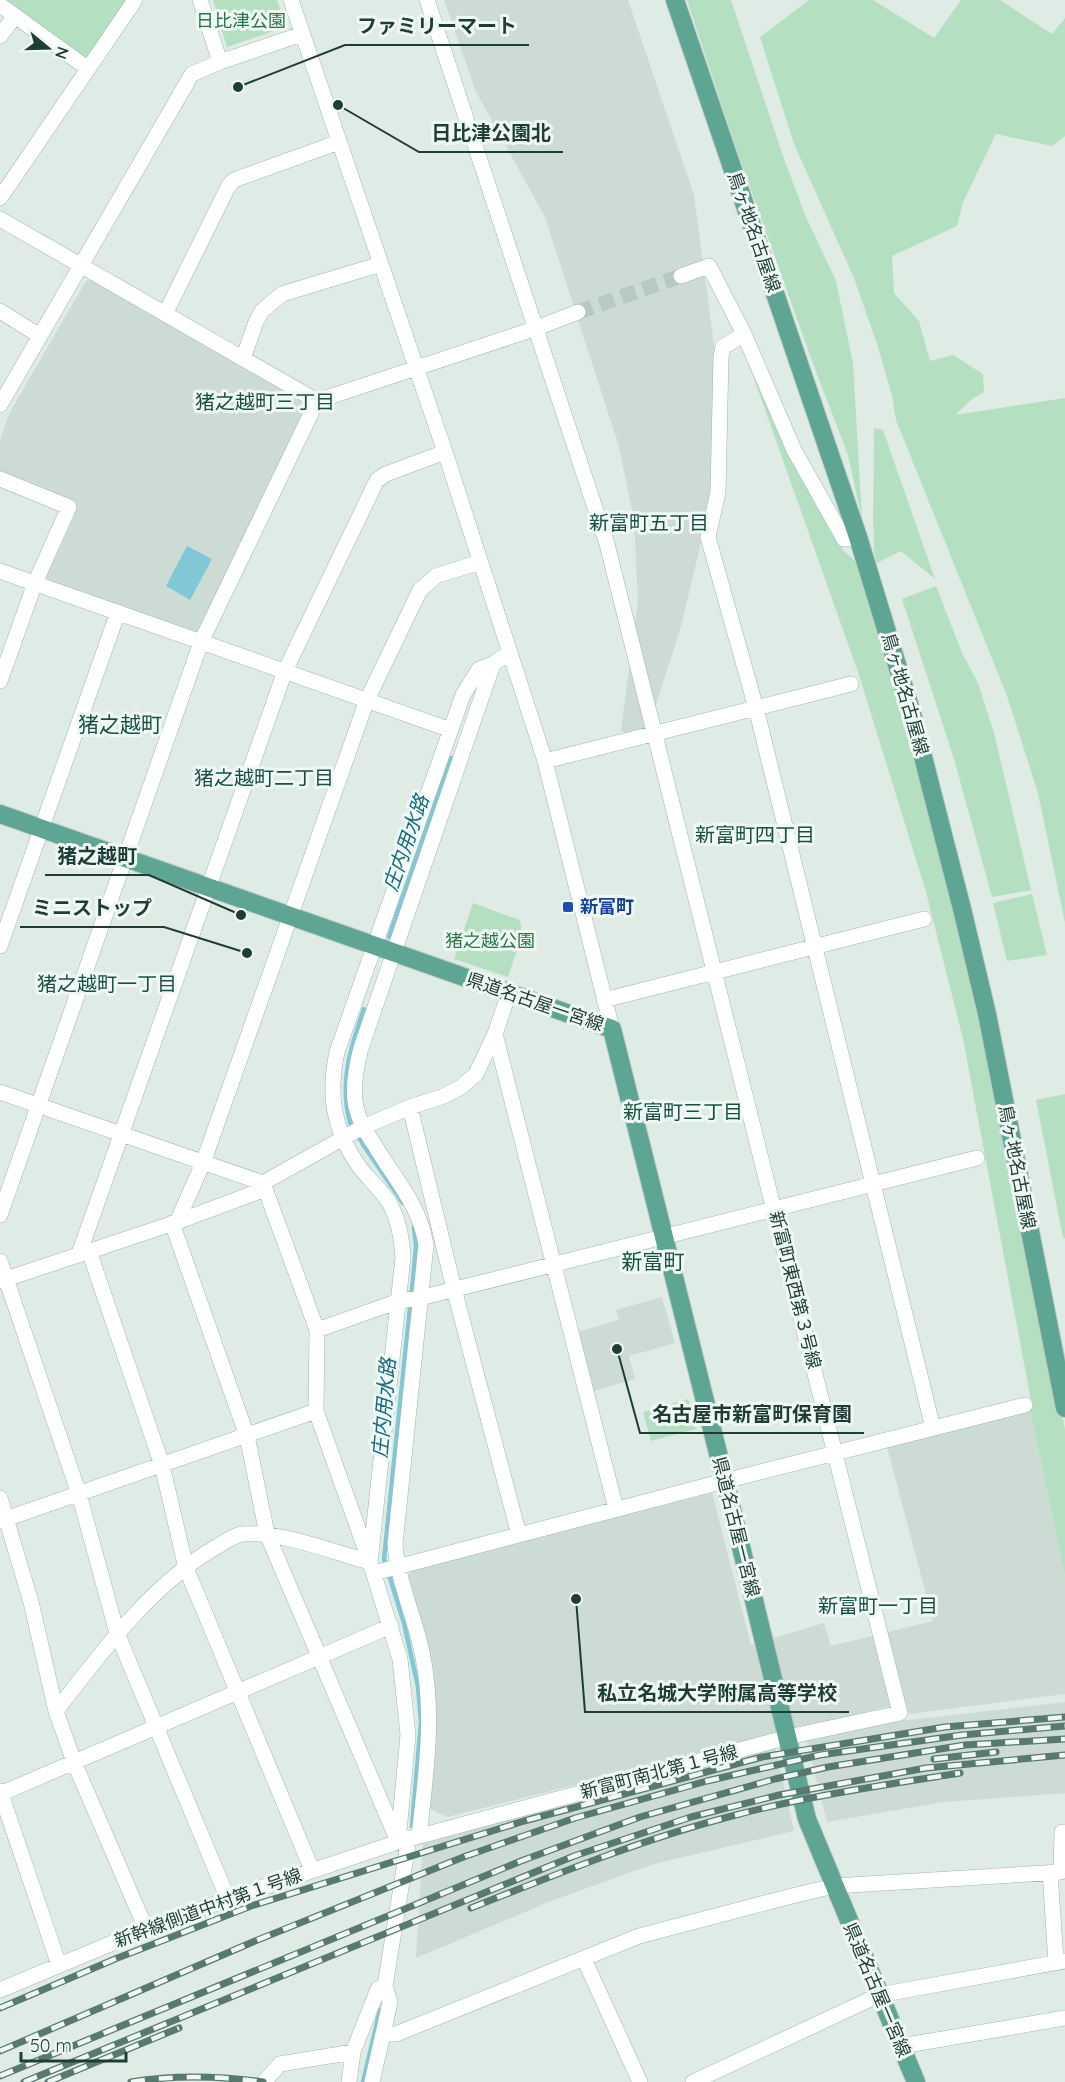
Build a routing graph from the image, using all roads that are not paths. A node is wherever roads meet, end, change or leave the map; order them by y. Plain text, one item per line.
1 (135, 0) edge
2 (200, 0) edge
3 (291, 0) edge
4 (427, 0) edge
5 (675, 0) edge
6 (0, 5) edge
7 (15, 16) junction
8 (302, 34) junction
9 (0, 36) edge
10 (220, 62) junction
11 (87, 68) junction
12 (339, 142) junction
13 (1, 195) edge
14 (0, 219) edge
15 (381, 264) junction
16 (81, 266) junction
17 (681, 276) tunnel mouth
18 (0, 311) edge
19 (579, 312) tunnel mouth
20 (165, 314) junction
21 (534, 329) junction
22 (744, 334) junction
23 (40, 336) junction
24 (243, 358) junction
25 (416, 368) junction
26 (317, 401) junction
27 (0, 405) edge
28 (444, 452) junction
29 (0, 479) edge
30 (858, 537) junction
31 (480, 562) junction
32 (0, 571) edge
33 (35, 583) junction
34 (118, 612) junction
35 (201, 642) junction
36 (510, 652) junction
37 (493, 664) junction
38 (285, 671) junction
39 (0, 681) edge
40 (851, 684) dead end
41 (367, 700) junction
42 (756, 708) junction
43 (451, 730) junction
44 (654, 733) junction
45 (545, 761) junction
46 (0, 814) edge
47 (41, 828) junction
48 (125, 858) junction
49 (208, 887) junction
50 (292, 916) junction
51 (924, 919) dead end
52 (0, 946) edge
53 (374, 946) junction
54 (816, 946) junction
55 (394, 953) junction
56 (715, 972) junction
57 (509, 993) junction
58 (604, 1000) junction
59 (612, 1029) junction
60 (495, 1034) junction
61 (0, 1092) edge
62 (38, 1105) junction
63 (410, 1107) junction
64 (353, 1132) junction
65 (121, 1134) junction
66 (977, 1158) dead end
67 (203, 1163) junction
68 (873, 1184) junction
69 (264, 1186) junction
70 (774, 1209) junction
71 (0, 1215) edge
72 (174, 1222) junction
73 (663, 1237) junction
74 (84, 1252) junction
75 (0, 1261) edge
76 (554, 1265) junction
77 (3, 1280) edge
78 (454, 1289) junction
79 (419, 1298) junction
80 (400, 1301) junction
81 (317, 1330) junction
82 (1025, 1405) dead end
83 (1065, 1408) edge
84 (316, 1411) junction
85 (933, 1428) junction
86 (247, 1436) junction
87 (836, 1453) junction
88 (162, 1466) junction
89 (725, 1481) junction
90 (79, 1494) junction
91 (0, 1498) edge
92 (616, 1509) junction
93 (4, 1520) edge
94 (267, 1534) junction
95 (519, 1535) junction
96 (186, 1568) junction
97 (383, 1568) junction
98 (391, 1626) junction
99 (117, 1633) junction
100 (319, 1659) junction
101 (238, 1693) junction
102 (56, 1712) junction
103 (900, 1713) joint
104 (156, 1727) junction
105 (788, 1737) junction
106 (74, 1762) junction
107 (0, 1793) edge
108 (1065, 1832) edge
109 (409, 1839) junction
110 (312, 1870) junction
111 (1050, 1872) junction
112 (834, 1886) junction
113 (228, 1899) junction
114 (146, 1929) junction
115 (584, 1959) junction
116 (1061, 1962) edge
117 (59, 1965) junction
118 (385, 1986) junction
119 (0, 1990) edge
120 (879, 1995) junction
121 (1065, 2018) edge
122 (382, 2034) junction
123 (901, 2046) junction
124 (352, 2052) junction
125 (264, 2082) edge
126 (349, 2082) edge
127 (372, 2082) edge
128 (640, 2082) edge
129 (693, 2082) edge
130 (916, 2082) edge

1 - 11 street
2 - 10 street
3 - 8 street
4 - 21 street, 新富町東西第３号線
5 - 30 main road, 鳥ヶ地名古屋線
6 - 7 street
7 - 9 street
7 - 11 street
8 - 10 street
8 - 12 street
10 - 16 street
11 - 13 street
12 - 15 street
12 - 20 street
14 - 16 street
15 - 24 street
15 - 25 street
16 - 20 street
16 - 23 street
17 - 22 street
18 - 23 street
19 - 21 street
20 - 24 street
21 - 25 street
21 - 44 street, 新富町東西第３号線
22 - 30 street
22 - 42 street
23 - 27 street
24 - 26 street
25 - 26 street
25 - 28 street
26 - 35 street
28 - 31 street
28 - 38 street
29 - 33 street
30 - 83 main road, 鳥ヶ地名古屋線
31 - 36 street
31 - 41 street
32 - 33 street
33 - 34 street
33 - 39 street
34 - 35 street
34 - 47 street
35 - 38 street
35 - 48 street
36 - 37 street
36 - 45 street
37 - 43 street
37 - 55 street
38 - 41 street
38 - 49 street
40 - 42 street
41 - 43 street
41 - 50 street
42 - 44 street
42 - 54 street
43 - 53 street
44 - 45 street
44 - 56 street, 新富町東西第３号線
45 - 58 street
46 - 47 main road, 県道名古屋一宮線
47 - 48 main road, 県道名古屋一宮線
47 - 52 street
48 - 49 main road, 県道名古屋一宮線
48 - 62 street
49 - 50 main road, 県道名古屋一宮線
49 - 65 street
50 - 53 main road, 県道名古屋一宮線
50 - 67 street
51 - 54 street
53 - 55 main road, 県道名古屋一宮線
53 - 64 street
54 - 56 street
54 - 68 street
55 - 57 main road, 県道名古屋一宮線
55 - 64 street
56 - 58 street
56 - 70 street, 新富町東西第３号線
57 - 59 main road, 県道名古屋一宮線
57 - 60 street
58 - 59 street
59 - 73 main road, 県道名古屋一宮線
60 - 63 street
60 - 76 street
61 - 62 street
62 - 65 street
62 - 71 street
63 - 64 street
63 - 78 street
64 - 69 street
64 - 79 street
64 - 80 street
65 - 67 street
65 - 74 street
66 - 68 street
67 - 69 street
67 - 72 street
68 - 70 street
68 - 85 street
69 - 72 street
69 - 81 street
70 - 73 street
70 - 87 street, 新富町東西第３号線
72 - 74 street
72 - 86 street
73 - 76 street
73 - 89 main road, 県道名古屋一宮線
74 - 77 street
74 - 88 street
75 - 77 street
76 - 78 street
76 - 92 street
77 - 90 street
78 - 79 street
78 - 95 street
79 - 80 street
79 - 97 street
80 - 81 street
80 - 97 street
81 - 84 street
82 - 85 street
84 - 86 street
84 - 97 street
85 - 87 street
86 - 88 street
86 - 94 street
87 - 89 street
87 - 103 street, 新富町東西第３号線
88 - 90 street
88 - 96 street
89 - 92 street
89 - 105 main road, 県道名古屋一宮線
90 - 93 street
90 - 99 street
91 - 93 street
92 - 95 street
93 - 102 street
94 - 96 street
94 - 97 street
94 - 100 street
95 - 97 street
96 - 99 street
96 - 101 street
97 - 98 street
97 - 109 street
98 - 100 street
98 - 109 street
99 - 102 street
99 - 104 street
100 - 101 street
100 - 109 street
101 - 104 street
101 - 110 street
102 - 106 street
103 - 105 street, 新富町南北第１号線
104 - 106 street
104 - 113 street
105 - 109 street, 新富町南北第１号線
105 - 112 main road, 県道名古屋一宮線
106 - 107 street
106 - 114 street
107 - 117 street
108 - 111 street
109 - 110 street, 新幹線側道中村第１号線
109 - 118 street
110 - 113 street, 新幹線側道中村第１号線
111 - 112 street
111 - 116 street
112 - 115 street
112 - 120 main road, 県道名古屋一宮線
113 - 114 street, 新幹線側道中村第１号線
114 - 117 street, 新幹線側道中村第１号線
115 - 122 street
115 - 128 street
116 - 120 street
117 - 119 street, 新幹線側道中村第１号線
118 - 122 street
118 - 124 street
120 - 123 main road, 県道名古屋一宮線
120 - 129 street
121 - 123 street
122 - 127 street
123 - 130 main road, 県道名古屋一宮線
124 - 125 street
124 - 126 street

